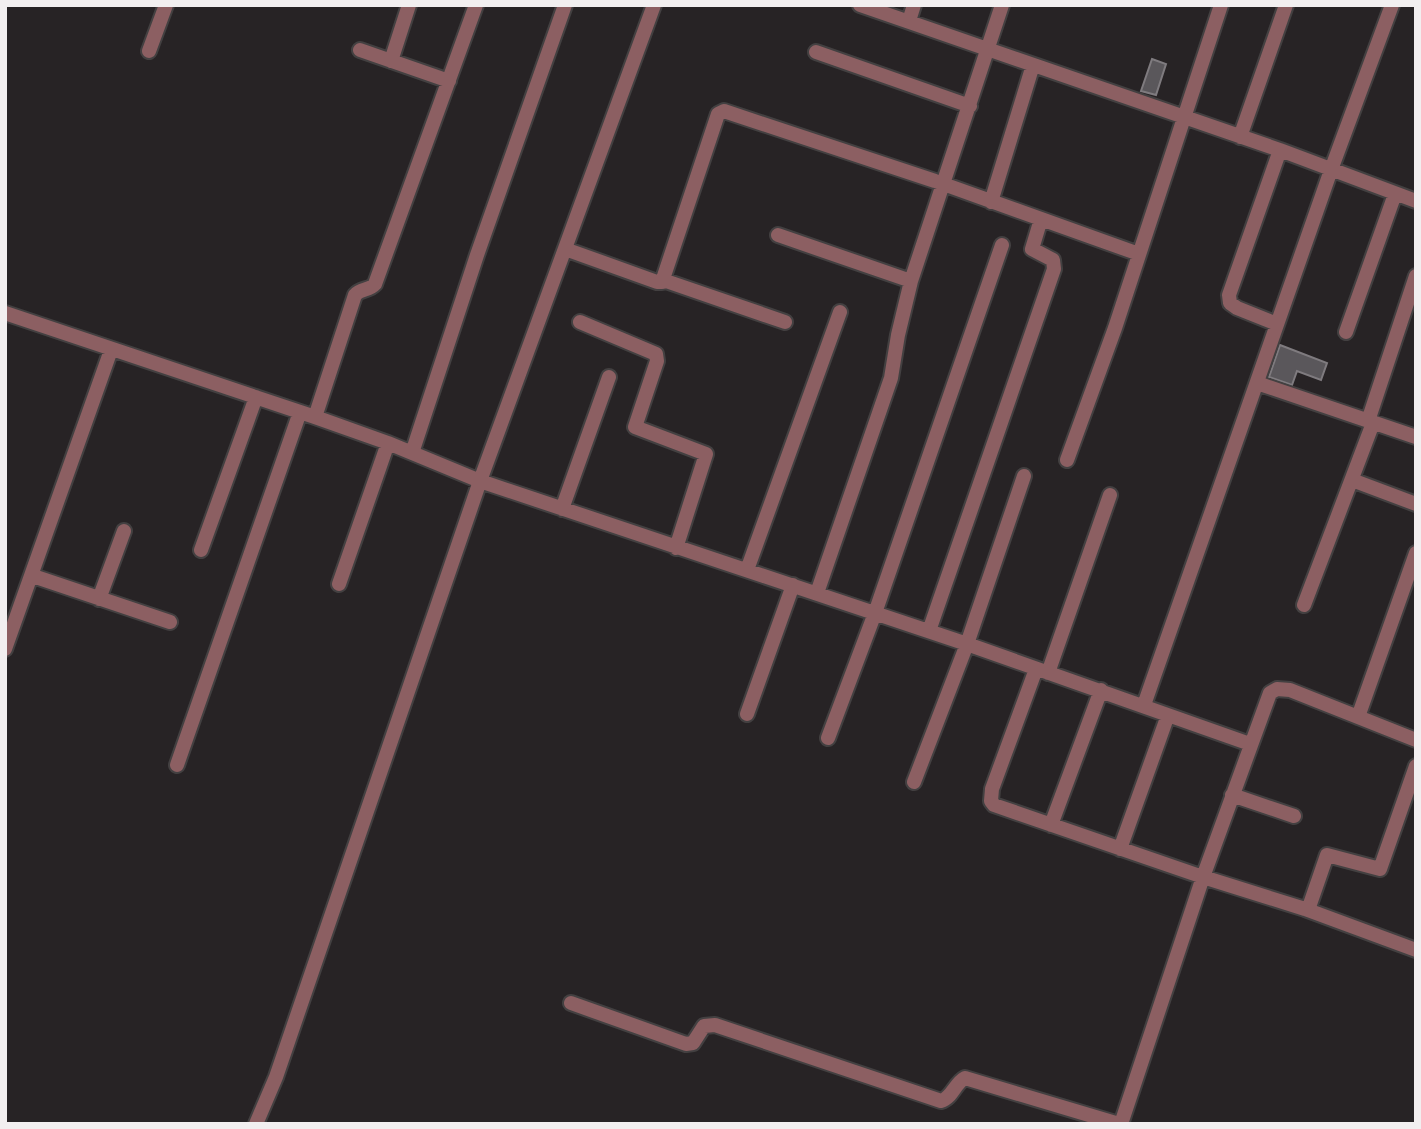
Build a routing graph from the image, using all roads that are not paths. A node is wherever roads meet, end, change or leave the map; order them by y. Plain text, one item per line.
1 (166, 5) edge
2 (409, 5) edge
3 (476, 5) edge
4 (565, 5) edge
5 (654, 5) edge
6 (859, 5) edge
7 (914, 5) edge
8 (1002, 5) edge
9 (1221, 5) edge
10 (1286, 5) edge
11 (1392, 5) edge
12 (909, 21) junction
13 (988, 49) junction
14 (360, 50) dead end
15 (149, 51) dead end
16 (816, 52) dead end
17 (391, 61) junction
18 (1033, 65) junction
19 (449, 81) junction
20 (970, 106) junction
21 (1184, 117) junction
22 (1240, 136) junction
23 (1280, 150) junction
24 (1331, 170) junction
25 (943, 184) junction
26 (1395, 194) junction
27 (1416, 201) edge
28 (992, 202) junction
29 (1041, 219) junction
30 (778, 235) dead end
31 (1002, 245) dead end
32 (565, 249) junction
33 (1139, 254) junction
34 (1416, 276) edge
35 (663, 280) junction
36 (911, 281) junction
37 (840, 312) dead end
38 (5, 313) edge
39 (580, 322) dead end
40 (785, 322) dead end
41 (1277, 324) junction
42 (1346, 331) dead end
43 (111, 350) junction
44 (609, 377) dead end
45 (1257, 383) junction
46 (256, 397) junction
47 (300, 412) junction
48 (315, 417) junction
49 (1371, 422) junction
50 (1416, 437) edge
51 (388, 443) junction
52 (412, 453) junction
53 (1067, 460) dead end
54 (1024, 476) dead end
55 (1352, 480) junction
56 (480, 481) junction
57 (1110, 495) dead end
58 (1416, 504) edge
59 (562, 509) junction
60 (124, 531) dead end
61 (676, 548) junction
62 (201, 550) dead end
63 (1416, 553) edge
64 (747, 570) junction
65 (33, 576) junction
66 (339, 584) dead end
67 (793, 585) junction
68 (817, 593) junction
69 (99, 599) junction
70 (1304, 605) dead end
71 (875, 613) junction
72 (11, 615) edge
73 (170, 622) dead end
74 (929, 631) junction
75 (967, 644) junction
76 (5, 649) edge
77 (1042, 671) junction
78 (1101, 690) junction
79 (1144, 705) junction
80 (747, 714) dead end
81 (1168, 715) junction
82 (1358, 717) junction
83 (828, 738) dead end
84 (1416, 740) edge
85 (1250, 744) junction
86 (177, 765) dead end
87 (1416, 766) edge
88 (914, 782) dead end
89 (1232, 795) junction
90 (1294, 816) dead end
91 (1051, 825) junction
92 (1120, 849) junction
93 (1203, 877) junction
94 (1308, 910) junction
95 (1416, 950) edge
96 (571, 1003) dead end
97 (256, 1124) edge
98 (1120, 1124) edge

1 - 15 street
2 - 17 street
3 - 19 street
4 - 52 street
5 - 32 street
6 - 12 street
7 - 12 street
8 - 13 street
9 - 21 street
10 - 22 street
11 - 24 street
12 - 13 street
13 - 18 street
13 - 20 street
14 - 17 street
16 - 20 street
17 - 19 street
18 - 21 street
18 - 28 street
19 - 48 street
20 - 25 street
21 - 22 street
21 - 33 street
22 - 23 street
23 - 24 street
23 - 41 street
24 - 26 street
24 - 41 street
25 - 28 street
25 - 35 street
25 - 36 street
26 - 27 street
26 - 42 street
28 - 29 street
29 - 33 street
29 - 74 street
30 - 36 street
31 - 71 street
32 - 35 street
32 - 56 street
33 - 53 street
34 - 49 street
35 - 40 street
36 - 68 street
37 - 64 street
38 - 43 street
39 - 61 street
41 - 45 street
43 - 46 street
43 - 65 street
44 - 59 street
45 - 49 street
45 - 79 street
46 - 47 street
46 - 62 street
47 - 48 street
47 - 86 street
48 - 51 street
49 - 50 street
49 - 55 street
51 - 52 street
51 - 66 street
52 - 56 street
54 - 75 street
55 - 58 street
55 - 70 street
56 - 59 street
56 - 97 street
57 - 77 street
59 - 61 street
60 - 69 street
61 - 64 street
63 - 82 street
64 - 67 street
65 - 69 street
65 - 72 street
67 - 68 street
67 - 80 street
68 - 71 street
69 - 73 street
71 - 74 street
71 - 83 street
72 - 76 street
74 - 75 street
75 - 77 street
75 - 88 street
77 - 78 street
77 - 91 street
78 - 79 street
78 - 91 street
79 - 81 street
81 - 85 street
81 - 92 street
82 - 84 street
82 - 85 street
85 - 89 street
87 - 94 street
89 - 90 street
89 - 93 street
91 - 92 street
92 - 93 street
93 - 94 street
93 - 98 street
94 - 95 street
96 - 98 street

